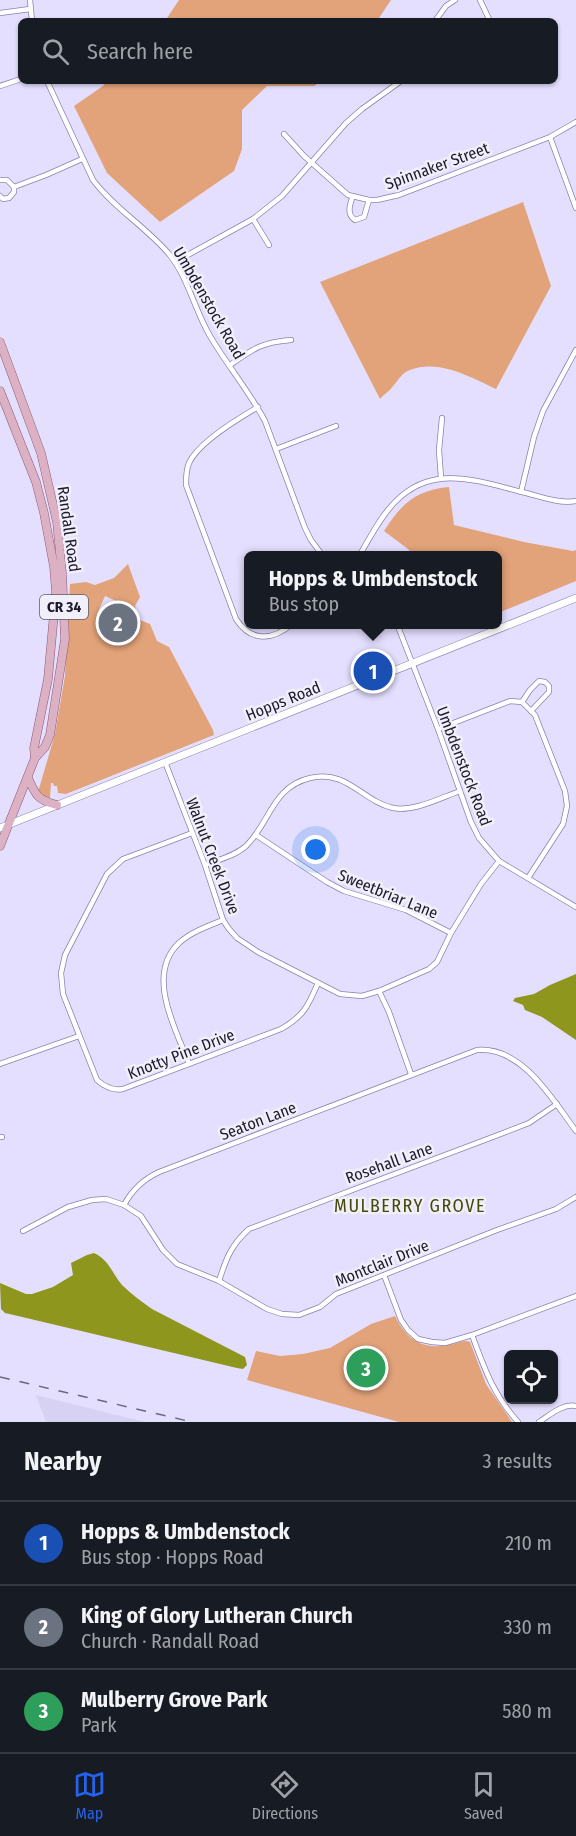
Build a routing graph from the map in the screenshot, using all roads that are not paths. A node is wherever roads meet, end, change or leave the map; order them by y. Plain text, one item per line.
1 (30, 0) edge
2 (455, 0) edge
3 (480, 0) edge
4 (30, 9) junction
5 (0, 13) edge
6 (32, 18) edge
7 (437, 18) edge
8 (489, 18) edge
9 (18, 80) edge
10 (48, 84) edge
11 (397, 84) edge
12 (0, 86) edge
13 (576, 122) edge
14 (284, 134) dead end
15 (550, 137) junction
16 (82, 159) junction
17 (312, 163) junction
18 (0, 180) edge
19 (14, 187) junction
20 (0, 196) edge
21 (353, 196) junction
22 (369, 200) junction
23 (576, 208) edge
24 (253, 219) junction
25 (269, 245) dead end
26 (175, 262) junction
27 (291, 340) dead end
28 (0, 342) edge
29 (576, 350) edge
30 (230, 365) junction
31 (0, 391) edge
32 (258, 407) junction
33 (442, 418) dead end
34 (336, 426) dead end
35 (276, 448) junction
36 (441, 478) junction
37 (521, 492) junction
38 (576, 501) edge
39 (320, 551) edge
40 (362, 551) edge
41 (576, 598) edge
42 (502, 628) edge
43 (286, 629) edge
44 (399, 629) edge
45 (499, 629) edge
46 (412, 664) junction
47 (522, 702) junction
48 (531, 711) junction
49 (438, 729) junction
50 (36, 758) junction
51 (165, 762) junction
52 (28, 778) junction
53 (460, 791) junction
54 (57, 805) junction
55 (10, 824) junction
56 (0, 828) edge
57 (192, 833) junction
58 (256, 835) junction
59 (0, 846) edge
60 (499, 861) junction
61 (205, 865) junction
62 (528, 878) junction
63 (576, 907) edge
64 (223, 920) junction
65 (451, 933) junction
66 (318, 983) junction
67 (379, 992) junction
68 (79, 1036) junction
69 (1, 1062) edge
70 (189, 1064) junction
71 (411, 1074) junction
72 (557, 1104) junction
73 (576, 1131) edge
74 (576, 1197) edge
75 (123, 1205) junction
76 (23, 1231) dead end
77 (384, 1275) junction
78 (219, 1281) junction
79 (576, 1296) edge
80 (472, 1335) junction
81 (576, 1406) edge
82 (518, 1422) edge
83 (539, 1422) edge

1 - 4 street
2 - 7 street
3 - 8 street
4 - 5 street
4 - 6 street
9 - 12 street
10 - 16 street, Umbdenstock Road
11 - 17 street
13 - 15 street, Spinnaker Street
14 - 17 street, Spinnaker Street
15 - 22 street, Spinnaker Street
15 - 23 street
16 - 19 street
16 - 26 street, Umbdenstock Road
17 - 21 street, Spinnaker Street
17 - 24 street
18 - 19 street
19 - 20 street
21 - 22 street, Spinnaker Street
21 - 22 street
24 - 25 street
24 - 26 street
26 - 30 street, Umbdenstock Road
27 - 30 street
28 - 50 main road, Randall Road / CR 34
29 - 37 street
30 - 32 street, Umbdenstock Road
31 - 50 main road, Randall Road / CR 34
32 - 35 street, Umbdenstock Road
32 - 43 street
33 - 36 street
34 - 35 street
35 - 39 street, Umbdenstock Road
36 - 37 street
36 - 40 street
37 - 38 street
41 - 42 main road, Hopps Road
44 - 46 street, Umbdenstock Road
45 - 46 main road, Hopps Road
46 - 49 street, Umbdenstock Road
46 - 51 main road, Hopps Road
47 - 48 street
47 - 48 street
47 - 49 street
48 - 62 street
49 - 53 street, Umbdenstock Road
50 - 52 main road, Randall Road / CR 34
51 - 54 main road, Hopps Road
51 - 57 street, Walnut Creek Drive
52 - 54 main road
52 - 55 main road, Randall Road / CR 34
53 - 58 street
53 - 60 street, Umbdenstock Road
54 - 55 main road, Hopps Road
55 - 56 main road, Hopps Road
55 - 59 main road, Randall Road / CR 34
57 - 61 street, Walnut Creek Drive
57 - 68 street, Knotty Pine Drive
58 - 61 street
58 - 65 street, Sweetbriar Lane
60 - 62 street, Umbdenstock Road
60 - 65 street, Walnut Creek Drive
61 - 64 street, Walnut Creek Drive
62 - 63 street, Umbdenstock Road
64 - 66 street, Walnut Creek Drive
64 - 70 street
65 - 67 street, Walnut Creek Drive
66 - 67 street, Walnut Creek Drive
66 - 70 street, Knotty Pine Drive
67 - 71 street
68 - 69 street
68 - 70 street, Knotty Pine Drive
71 - 72 street, Seaton Lane
71 - 75 street, Seaton Lane
72 - 73 street, Seaton Lane
72 - 78 street, Rosehall Lane
74 - 77 street, Montclair Drive
75 - 76 street
75 - 78 street, Montclair Drive
77 - 78 street, Montclair Drive
77 - 80 street
79 - 80 street
80 - 82 street
81 - 83 street

